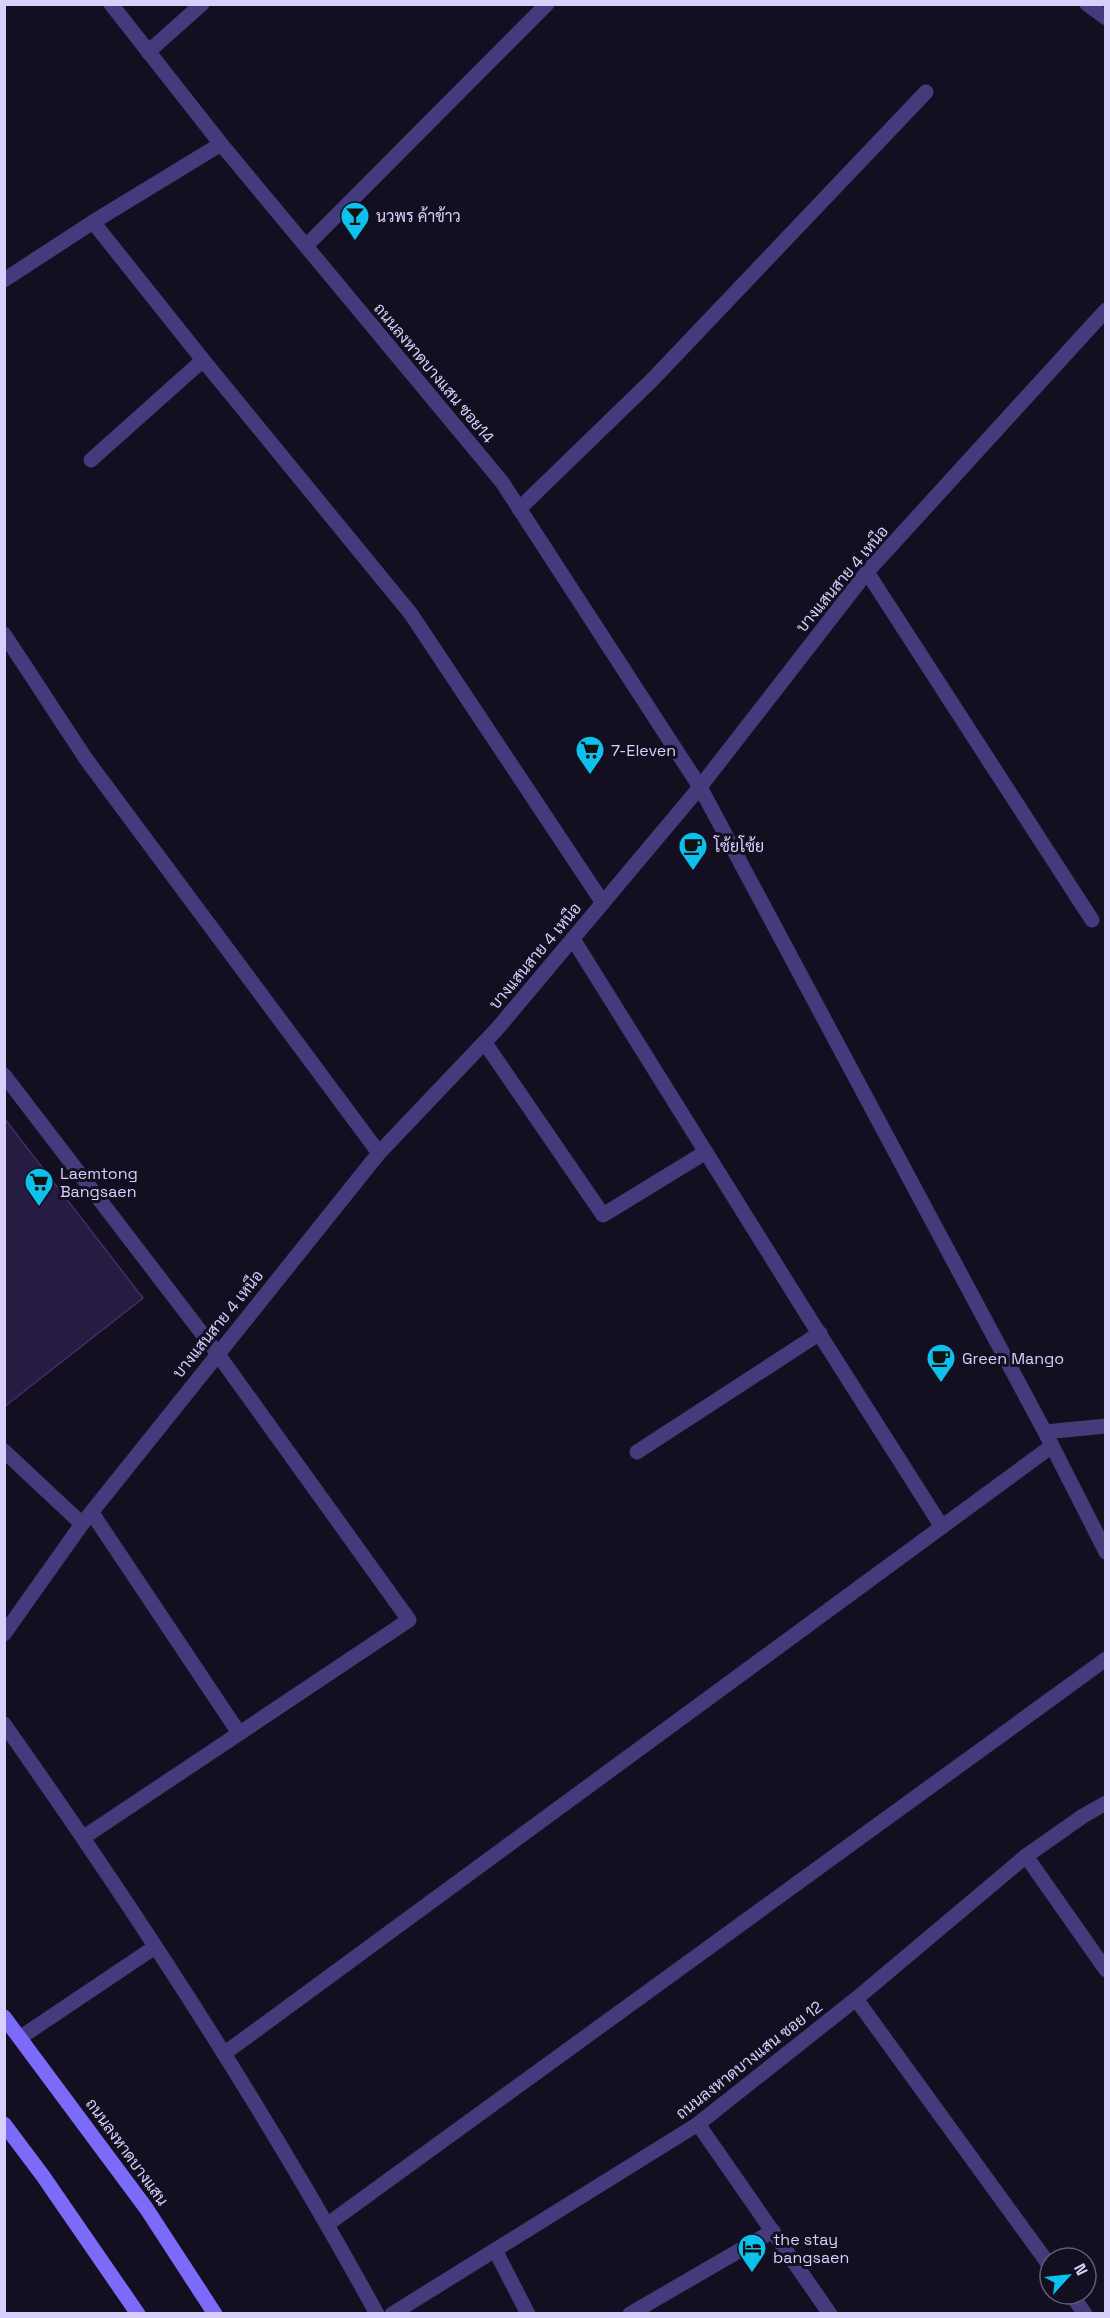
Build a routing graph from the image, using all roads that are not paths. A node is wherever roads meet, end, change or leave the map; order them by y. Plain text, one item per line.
1 (111, 4) edge
2 (201, 4) edge
3 (547, 4) edge
4 (1087, 4) edge
5 (1106, 18) edge
6 (148, 52) junction
7 (926, 92) dead end
8 (220, 144) junction
9 (93, 222) junction
10 (306, 246) junction
11 (4, 280) edge
12 (1106, 310) edge
13 (203, 360) junction
14 (91, 460) dead end
15 (519, 509) junction
16 (867, 572) junction
17 (4, 634) edge
18 (700, 787) junction
19 (603, 903) junction
20 (1092, 920) dead end
21 (573, 939) junction
22 (484, 1042) junction
23 (4, 1075) edge
24 (706, 1152) junction
25 (378, 1153) junction
26 (820, 1334) junction
27 (217, 1353) junction
28 (1106, 1426) edge
29 (1045, 1432) junction
30 (1052, 1446) junction
31 (4, 1451) edge
32 (637, 1452) dead end
33 (87, 1518) junction
34 (942, 1527) junction
35 (1106, 1552) edge
36 (4, 1634) edge
37 (1106, 1659) edge
38 (4, 1724) edge
39 (239, 1733) junction
40 (1106, 1803) edge
41 (84, 1837) junction
42 (1026, 1856) junction
43 (155, 1947) junction
44 (1106, 1970) edge
45 (856, 1999) junction
46 (4, 2017) edge
47 (21, 2037) junction
48 (225, 2053) junction
49 (4, 2124) edge
50 (698, 2124) junction
51 (328, 2224) junction
52 (773, 2231) junction
53 (1038, 2249) edge
54 (495, 2250) junction
55 (138, 2313) edge
56 (215, 2313) edge
57 (377, 2313) edge
58 (392, 2313) edge
59 (528, 2313) edge
60 (630, 2313) edge
61 (830, 2313) edge

1 - 6 street, ถนนลงหาดบางแสน ซอย14
2 - 6 street
3 - 10 street
4 - 5 street
6 - 8 street, ถนนลงหาดบางแสน ซอย14
7 - 15 street
8 - 9 street
8 - 10 street, ถนนลงหาดบางแสน ซอย14
9 - 11 street
9 - 13 street
10 - 15 street, ถนนลงหาดบางแสน ซอย14
12 - 16 street, บางแสนสาย 4 เหนือ
13 - 14 street
13 - 19 street
15 - 18 street, ถนนลงหาดบางแสน ซอย14
16 - 18 street, บางแสนสาย 4 เหนือ
16 - 20 street
17 - 25 street
18 - 19 street, บางแสนสาย 4 เหนือ
18 - 29 street, ถนนลงหาดบางแสน ซอย14
19 - 21 street, บางแสนสาย 4 เหนือ
21 - 22 street, บางแสนสาย 4 เหนือ
21 - 24 street
22 - 24 street
22 - 25 street, บางแสนสาย 4 เหนือ
23 - 27 street
24 - 26 street
25 - 27 street, บางแสนสาย 4 เหนือ
26 - 32 street
26 - 34 street
27 - 33 street, บางแสนสาย 4 เหนือ
27 - 39 street
28 - 29 street
29 - 30 street, ถนนลงหาดบางแสน ซอย14
30 - 34 street
30 - 35 street, ถนนลงหาดบางแสน ซอย14
31 - 33 street
33 - 36 street, บางแสนสาย 4 เหนือ
33 - 39 street
34 - 48 street
37 - 51 street
38 - 41 street
39 - 41 street
40 - 42 street, ถนนลงหาดบางแสน ซอย 12
41 - 43 street
42 - 44 street
42 - 45 street, ถนนลงหาดบางแสน ซอย 12
43 - 47 street
43 - 48 street
45 - 50 street, ถนนลงหาดบางแสน ซอย 12
45 - 53 street
46 - 47 main road, ถนนลงหาดบางแสน
47 - 56 main road, ถนนลงหาดบางแสน
48 - 51 street
49 - 55 main road
50 - 52 street
50 - 54 street, ถนนลงหาดบางแสน ซอย 12
51 - 57 street
52 - 60 street
52 - 61 street
54 - 58 street, ถนนลงหาดบางแสน ซอย 12
54 - 59 street

